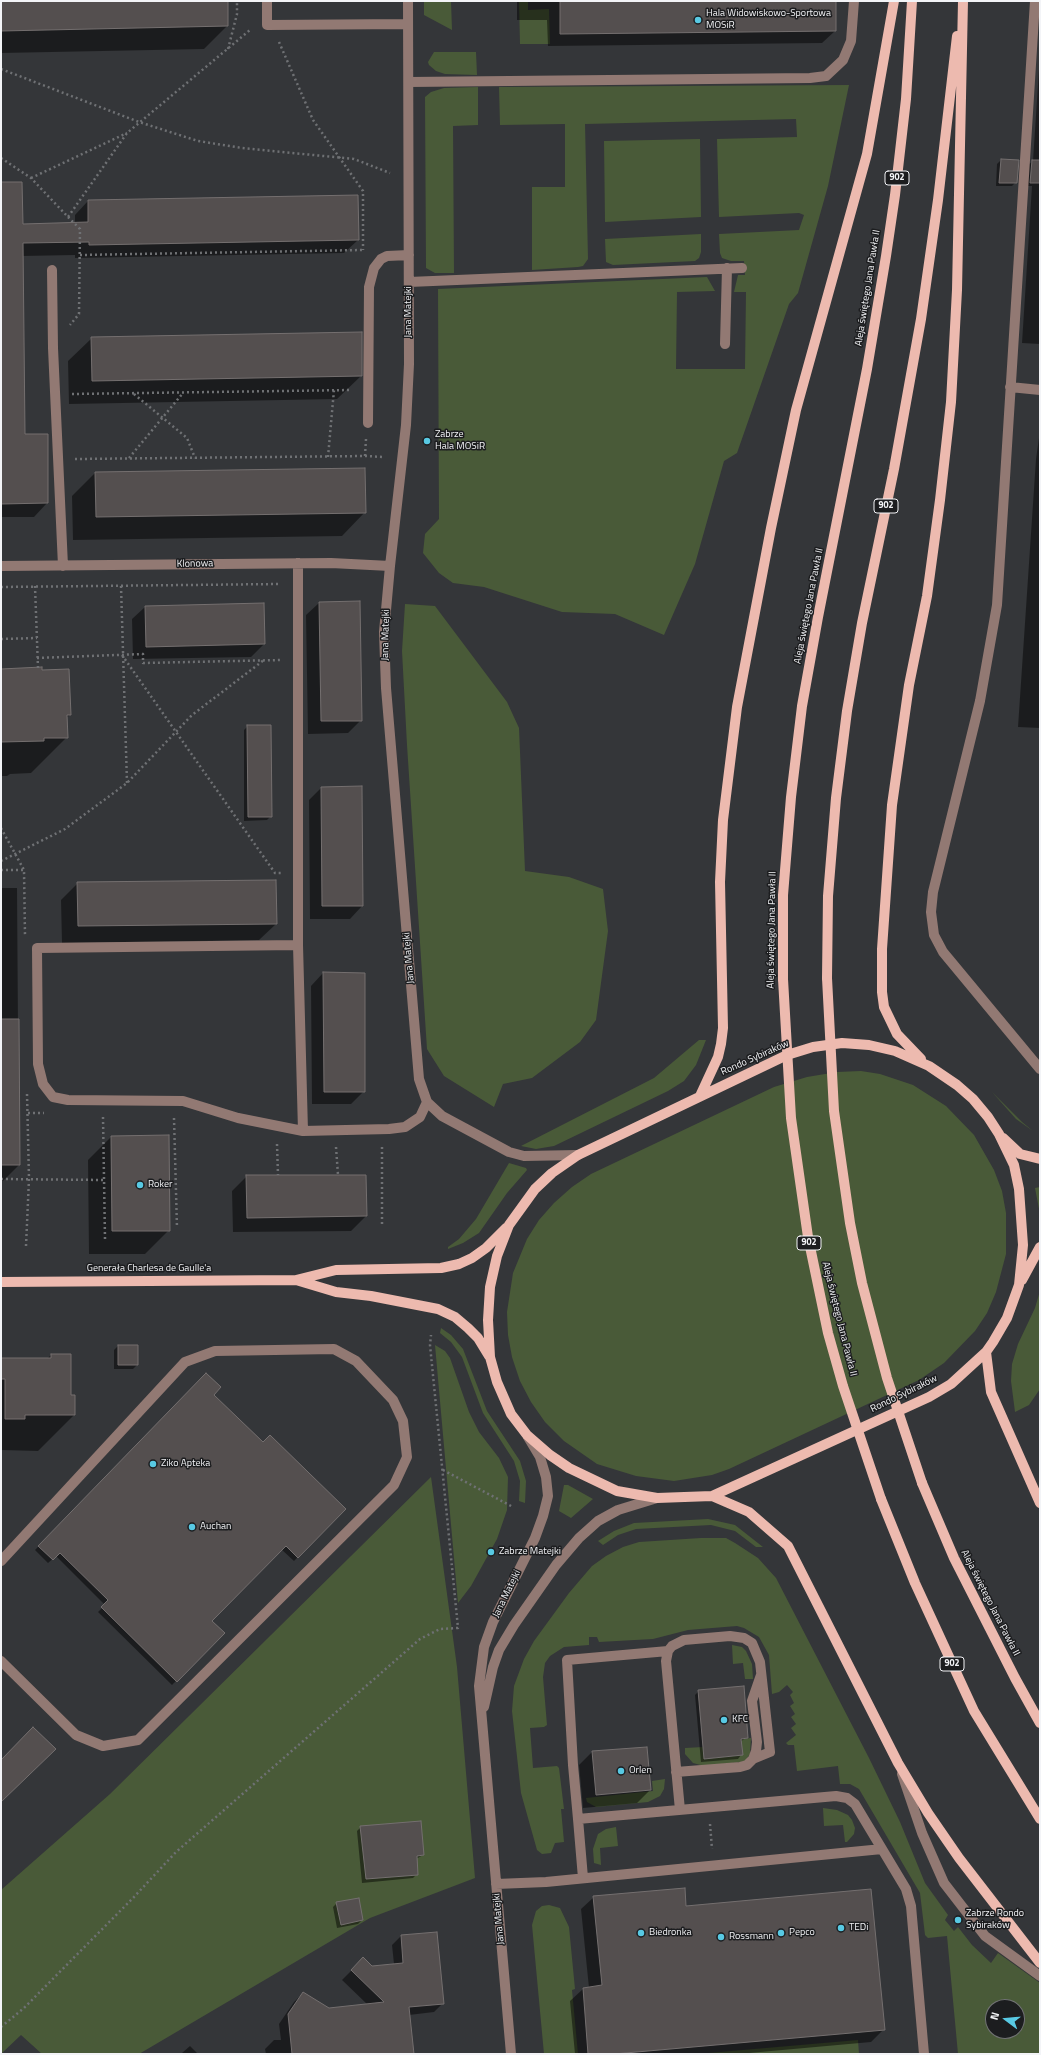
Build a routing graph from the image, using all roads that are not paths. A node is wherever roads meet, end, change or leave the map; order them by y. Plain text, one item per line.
1 (267, 1) edge
2 (408, 1) edge
3 (854, 1) edge
4 (894, 1) edge
5 (912, 1) edge
6 (959, 1) edge
7 (964, 1) edge
8 (1035, 1) edge
9 (408, 24) junction
10 (409, 82) junction
11 (409, 255) junction
12 (727, 268) junction
13 (742, 268) dead end
14 (52, 270) dead end
15 (409, 282) junction
16 (725, 344) dead end
17 (1010, 388) junction
18 (1040, 390) edge
19 (368, 423) road end
20 (298, 563) junction
21 (1, 566) edge
22 (63, 566) junction
23 (390, 566) junction
24 (298, 946) junction
25 (929, 1066) junction
26 (1040, 1069) edge
27 (700, 1096) junction
28 (427, 1102) junction
29 (303, 1130) junction
30 (999, 1134) junction
31 (578, 1155) junction
32 (1040, 1159) edge
33 (510, 1225) junction
34 (1040, 1247) edge
35 (296, 1280) junction
36 (1, 1282) edge
37 (1019, 1285) junction
38 (986, 1352) junction
39 (490, 1356) junction
40 (527, 1435) junction
41 (712, 1496) junction
42 (657, 1498) junction
43 (1040, 1503) edge
44 (1, 1561) edge
45 (668, 1651) junction
46 (1, 1660) edge
47 (1040, 1723) edge
48 (482, 1737) junction
49 (898, 1763) junction
50 (676, 1772) junction
51 (680, 1810) junction
52 (1040, 1819) edge
53 (578, 1820) junction
54 (882, 1850) junction
55 (583, 1878) junction
56 (496, 1884) junction
57 (1040, 1963) edge
58 (1040, 1976) edge
59 (511, 2054) edge
60 (924, 2054) edge

1 - 9 street
2 - 9 street, Jana Matejki
3 - 10 street
4 - 27 main road
5 - 52 main road, Aleja świętego Jana Pawła II / 902, bridge
6 - 47 main road, Aleja świętego Jana Pawła II / 902, bridge
7 - 25 main road
8 - 17 street
9 - 10 street, Jana Matejki
10 - 11 street, Jana Matejki
11 - 15 street, Jana Matejki
11 - 19 street
12 - 13 street
12 - 15 street
12 - 16 street
14 - 22 street
15 - 23 street, Jana Matejki
17 - 18 street
17 - 26 street
20 - 22 street, Klonowa
20 - 23 street, Klonowa
20 - 24 street
21 - 22 street, Klonowa
23 - 28 street, Jana Matejki
24 - 29 street
24 - 29 street
25 - 27 main road, Rondo Sybiraków
25 - 30 main road, Rondo Sybiraków
27 - 31 main road, Rondo Sybiraków
28 - 29 street
28 - 31 street, Jana Matejki
30 - 32 main road
30 - 37 main road, Rondo Sybiraków
31 - 33 main road, Rondo Sybiraków
33 - 35 main road, Generała Charlesa de Gaulle'a
33 - 39 main road, Rondo Sybiraków
34 - 37 main road
35 - 36 main road, Generała Charlesa de Gaulle'a
35 - 39 main road, Generała Charlesa de Gaulle'a
37 - 38 main road, Rondo Sybiraków
38 - 41 main road, Rondo Sybiraków
38 - 43 main road
39 - 40 main road, Rondo Sybiraków
40 - 42 main road, Rondo Sybiraków
40 - 48 street, Jana Matejki
41 - 42 main road, Rondo Sybiraków
41 - 49 main road
42 - 48 street, Jana Matejki
44 - 46 street
45 - 50 street
45 - 50 street
45 - 53 street
48 - 56 street, Jana Matejki
49 - 57 main road
49 - 58 street
50 - 51 street
51 - 53 street
51 - 54 street
53 - 55 street
54 - 55 street
54 - 60 street
55 - 56 street
56 - 59 street, Jana Matejki

